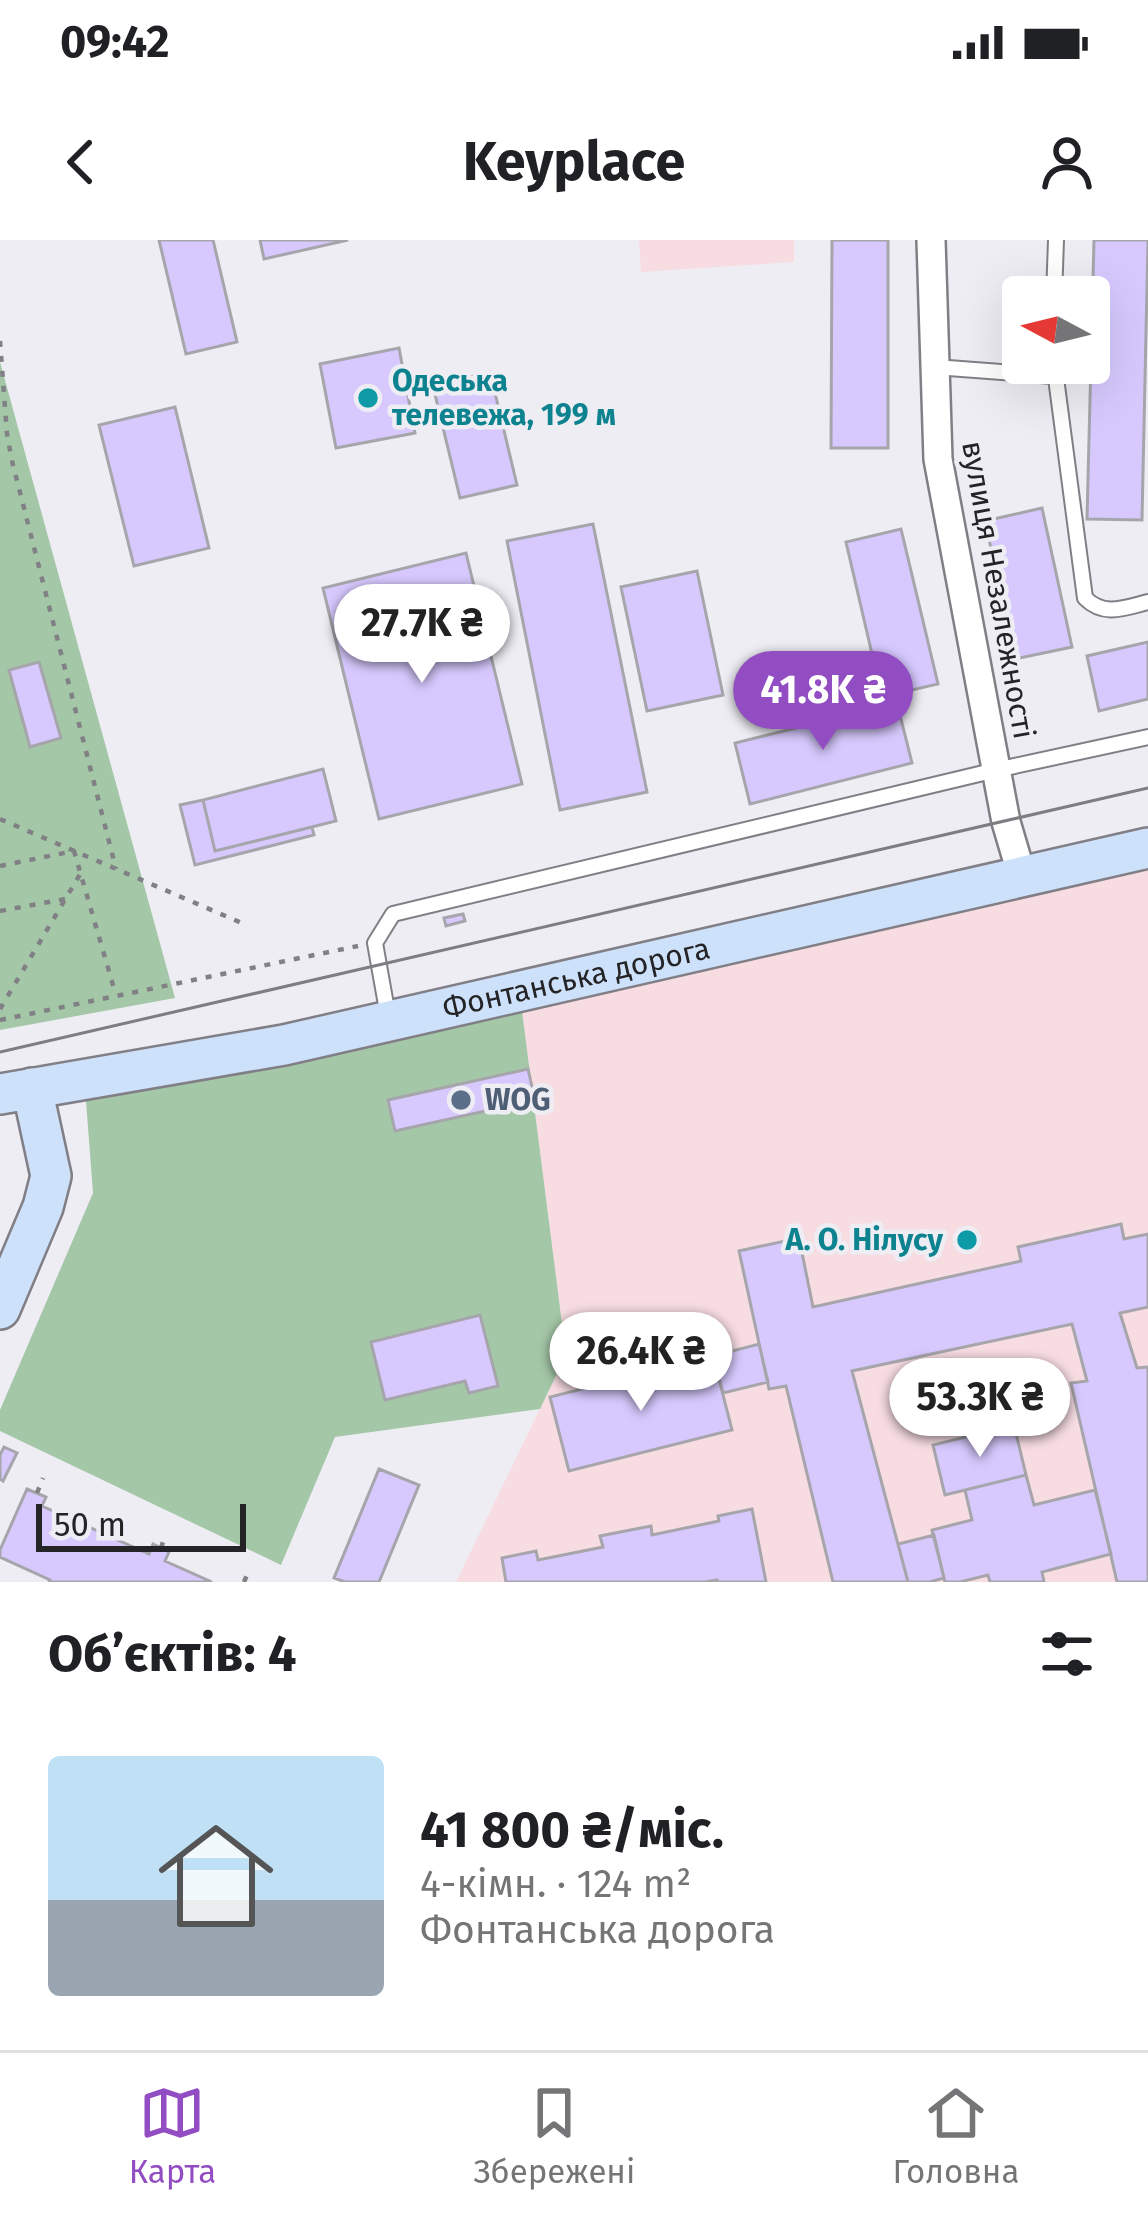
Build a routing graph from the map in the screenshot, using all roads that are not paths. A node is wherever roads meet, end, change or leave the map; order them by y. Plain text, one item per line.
1 (931, 240) edge
2 (1056, 240) edge
3 (1055, 276) edge
4 (935, 367) junction
5 (1002, 369) edge
6 (1056, 384) edge
7 (1148, 602) edge
8 (1148, 737) edge
9 (996, 770) junction
10 (1148, 848) edge
11 (1022, 876) junction
12 (388, 1022) junction
13 (16, 1091) edge
14 (0, 1310) edge

1 - 4 street, вулиця Незалежності
2 - 3 lane
4 - 5 lane
4 - 9 street, вулиця Незалежності
6 - 7 lane
8 - 9 lane
9 - 11 street, вулиця Незалежності
9 - 12 lane
10 - 11 main road, Фонтанська дорога
11 - 12 main road, Фонтанська дорога
12 - 13 main road, Фонтанська дорога
13 - 14 main road

